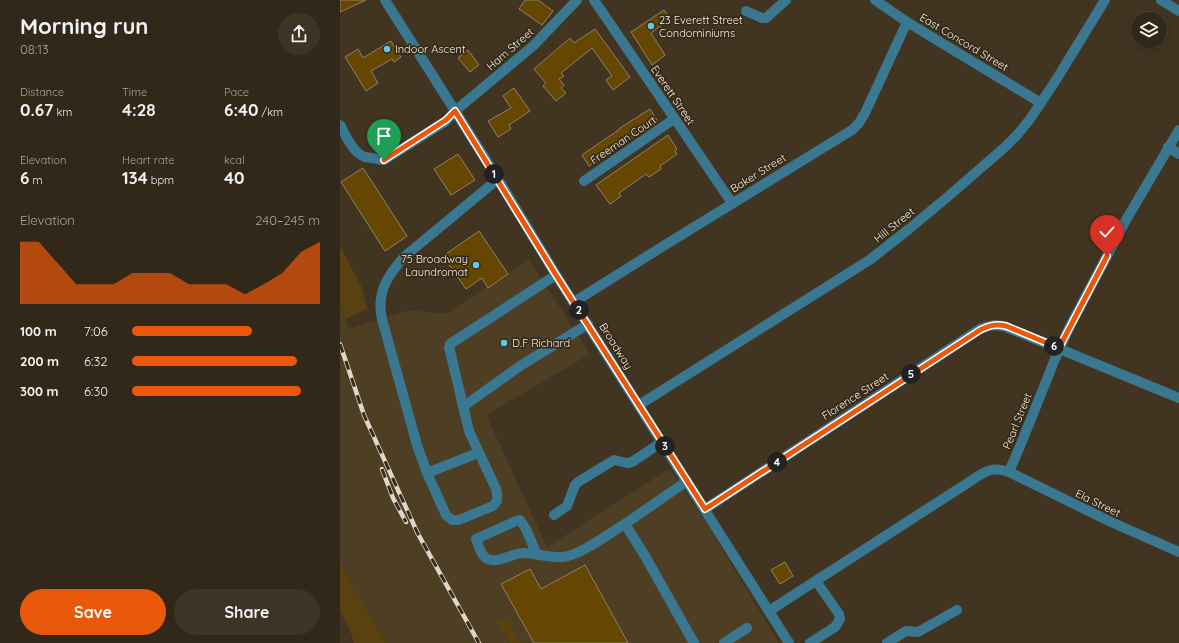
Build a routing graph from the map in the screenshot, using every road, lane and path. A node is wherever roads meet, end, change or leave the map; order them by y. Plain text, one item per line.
1 (384, 0) edge
2 (577, 0) edge
3 (594, 0) edge
4 (786, 0) edge
5 (875, 0) edge
6 (1104, 0) edge
7 (1161, 0) edge
8 (746, 11) dead end
9 (1179, 11) edge
10 (907, 22) junction
11 (1041, 103) junction
12 (455, 111) junction
13 (674, 119) junction
14 (340, 125) edge
15 (1179, 130) edge
16 (1168, 148) junction
17 (1179, 154) edge
18 (498, 179) junction
19 (584, 181) dead end
20 (732, 204) junction
21 (556, 275) junction
22 (574, 302) junction
23 (588, 324) junction
24 (1059, 348) junction
25 (1179, 398) edge
26 (639, 405) junction
27 (464, 406) junction
28 (662, 442) junction
29 (478, 453) junction
30 (1009, 472) junction
31 (427, 473) junction
32 (687, 481) junction
33 (705, 509) junction
34 (554, 515) dead end
35 (625, 524) junction
36 (1179, 552) edge
37 (537, 555) junction
38 (816, 581) junction
39 (957, 610) dead end
40 (769, 611) junction
41 (747, 628) dead end
42 (786, 642) edge
43 (694, 643) edge
44 (724, 643) edge
45 (810, 643) edge
46 (887, 643) edge

1 - 12 street, Broadway
2 - 12 street, Ham Street
3 - 13 street, Everett Street
4 - 8 street
5 - 10 street, East Concord Street
6 - 11 street, Hill Street
7 - 9 street
10 - 11 street, East Concord Street
10 - 20 street, Baker Street
11 - 26 street, Hill Street
12 - 14 street, Ham Street
12 - 18 street, Broadway
13 - 19 street, Freeman Court
13 - 20 street, Everett Street
15 - 16 street, Pearl Street
16 - 17 street
16 - 24 street, Pearl Street
18 - 21 street, Broadway
18 - 31 street
20 - 22 street, Baker Street
21 - 22 street, Broadway
21 - 27 street
22 - 23 street, Broadway
23 - 26 street, Broadway
23 - 27 street
24 - 25 street, Florence Street
24 - 30 street, Pearl Street
24 - 33 street, Florence Street
26 - 28 street, Broadway
27 - 29 street
28 - 32 street, Broadway
28 - 34 street
29 - 31 street
29 - 31 street
30 - 36 street, Ela Street
30 - 38 street
32 - 33 street, Broadway
32 - 35 street
33 - 40 street, Broadway
35 - 37 street
35 - 43 street
37 - 37 street
38 - 40 street
38 - 45 street
39 - 46 street
40 - 42 street, Broadway
41 - 44 street

